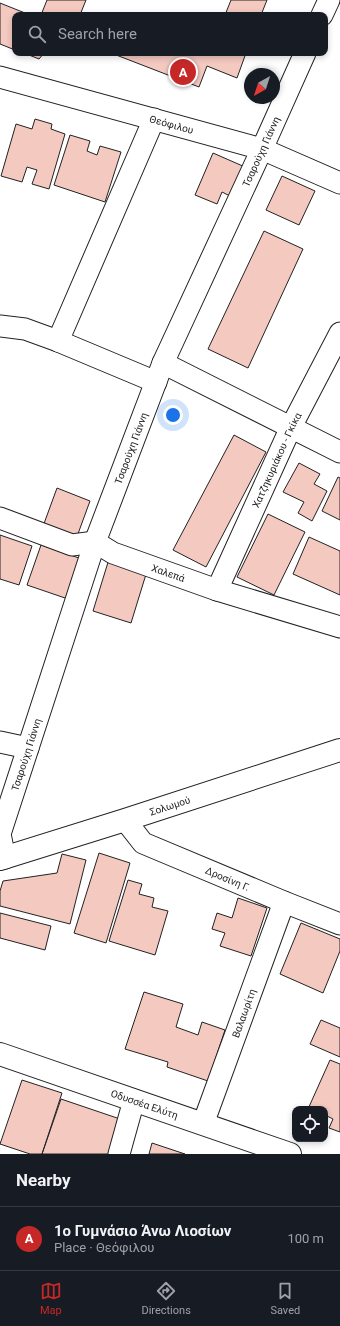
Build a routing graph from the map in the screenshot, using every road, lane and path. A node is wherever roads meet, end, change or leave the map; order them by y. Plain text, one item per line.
1 (328, 0) edge
2 (323, 12) edge
3 (304, 56) edge
4 (0, 77) edge
5 (154, 119) junction
6 (262, 148) junction
7 (340, 183) edge
8 (0, 326) edge
9 (340, 332) edge
10 (58, 341) junction
11 (160, 372) junction
12 (291, 427) junction
13 (340, 452) edge
14 (0, 518) edge
15 (95, 542) junction
16 (217, 590) junction
17 (340, 627) edge
18 (0, 742) edge
19 (28, 748) junction
20 (340, 750) edge
21 (125, 820) junction
22 (2, 859) edge
23 (284, 902) junction
24 (340, 924) edge
25 (0, 1054) edge
26 (134, 1100) junction
27 (203, 1124) junction
28 (119, 1154) edge
29 (290, 1154) edge

1 - 2 street
3 - 6 street, Τσαρούχη Γιάννη
4 - 5 street, Θεόφιλου
5 - 6 street, Θεόφιλου
5 - 10 street
6 - 7 street, Θεόφιλου
6 - 11 street, Τσαρούχη Γιάννη
8 - 10 street
9 - 12 street, Χατζηκυριάκου - Γκίκα
10 - 11 street
11 - 12 street
11 - 15 street, Τσαρούχη Γιάννη
12 - 13 street
12 - 16 street, Χατζηκυριάκου - Γκίκα
14 - 15 street
15 - 16 street, Χαλεπά
15 - 19 street, Τσαρούχη Γιάννη
16 - 17 street, Χαλεπά
18 - 19 street
19 - 22 street, Τσαρούχη Γιάννη
20 - 21 street, Σολωμού
21 - 22 street, Σολωμού
21 - 23 street, Δροσίνη Γ.
23 - 24 street, Δροσίνη Γ.
23 - 27 street, Βαλαωρίτη
25 - 26 street, Οδυσσέα Ελύτη
26 - 27 street, Οδυσσέα Ελύτη
26 - 28 street
27 - 29 street, Οδυσσέα Ελύτη

